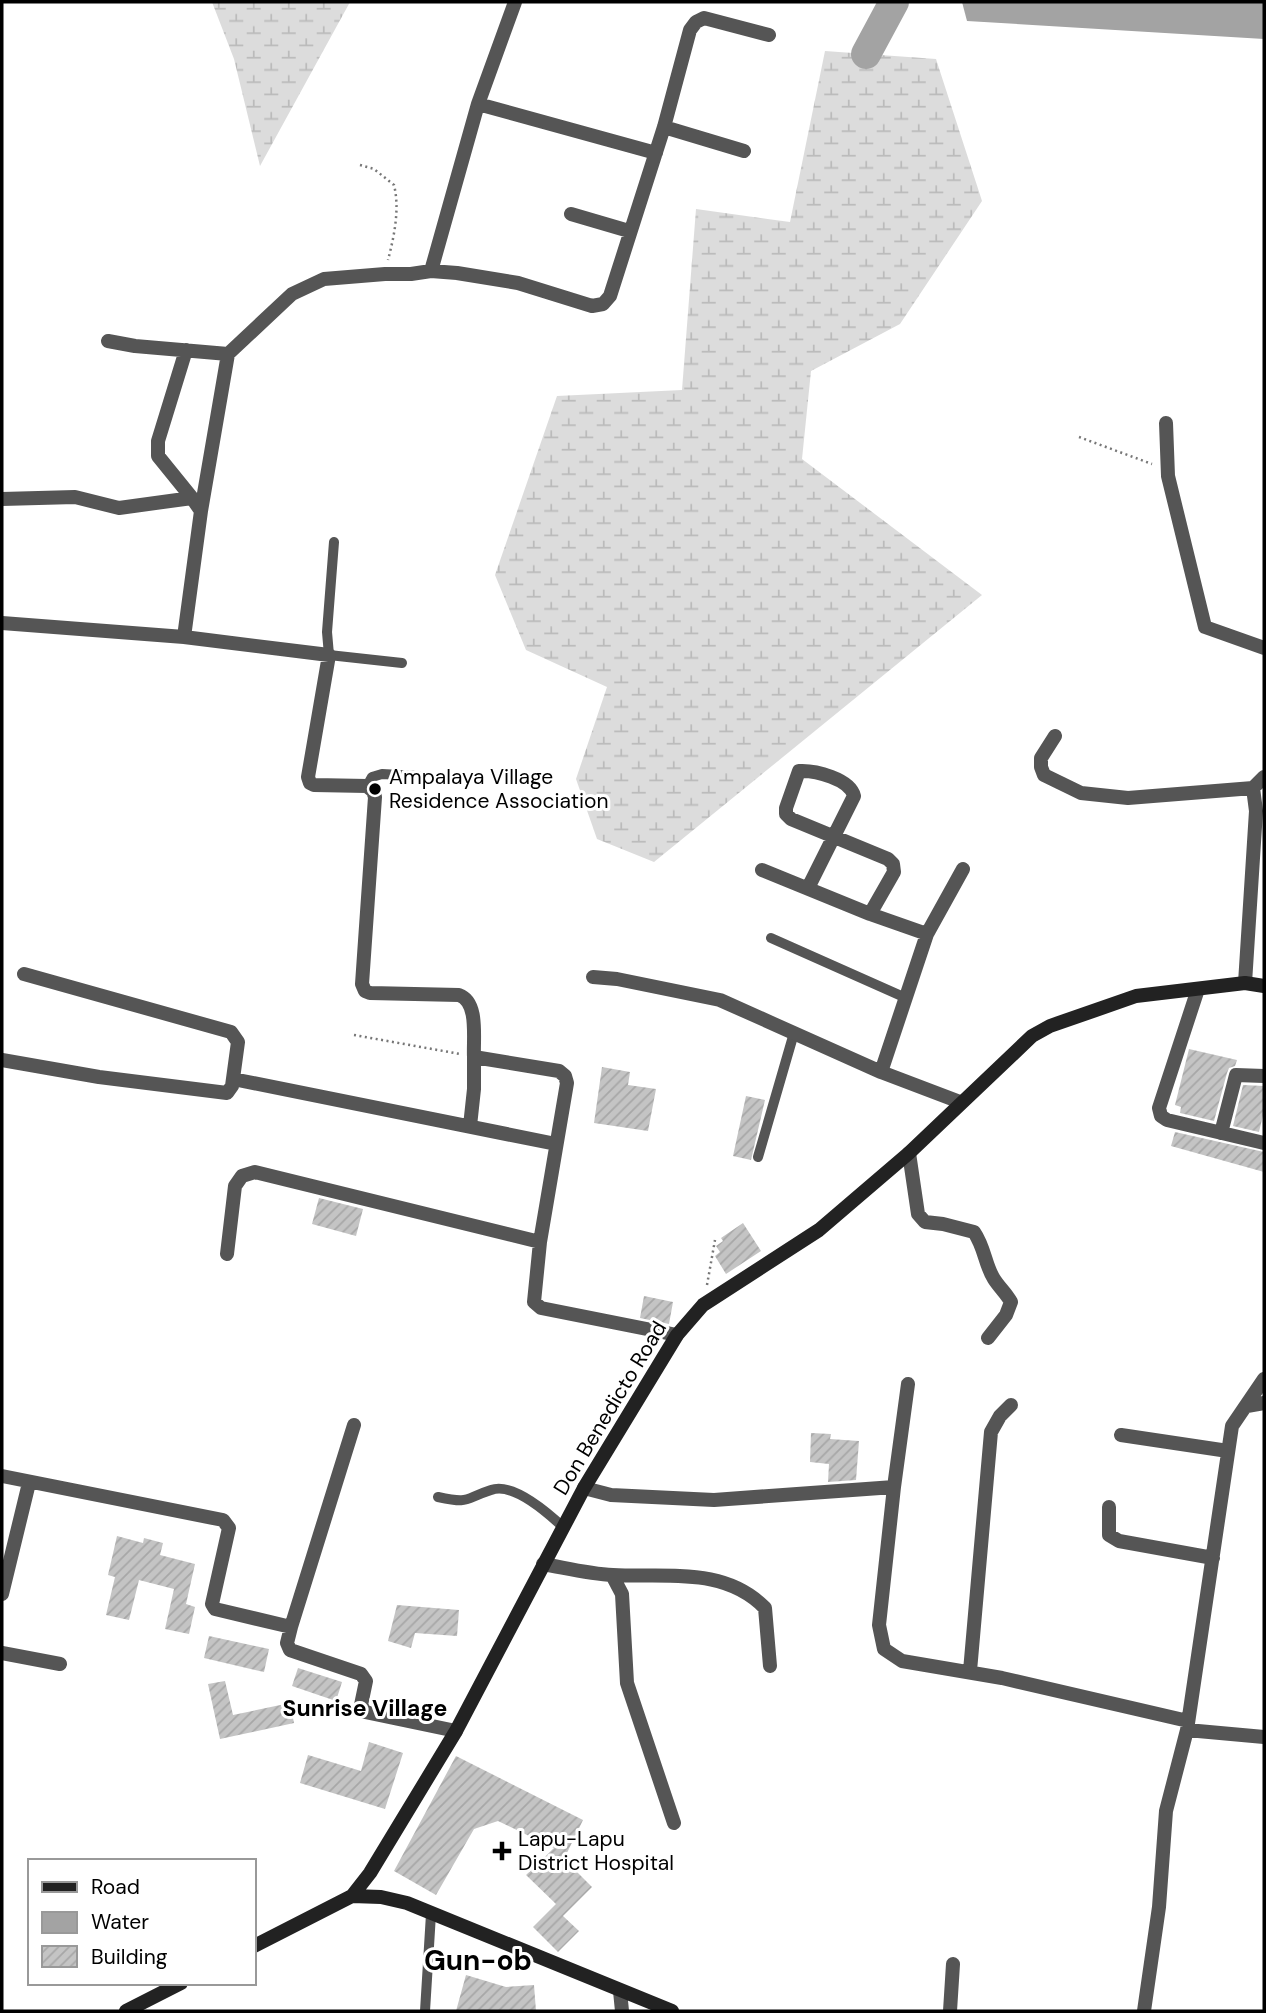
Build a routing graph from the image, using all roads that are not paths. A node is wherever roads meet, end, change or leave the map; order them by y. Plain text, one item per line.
1 (515, 2) edge
2 (769, 35) dead end
3 (478, 104) junction
4 (664, 127) junction
5 (744, 151) dead end
6 (656, 153) junction
7 (571, 214) dead end
8 (629, 231) junction
9 (431, 271) junction
10 (108, 341) dead end
11 (186, 350) junction
12 (228, 354) junction
13 (1166, 423) dead end
14 (192, 498) junction
15 (2, 499) edge
16 (201, 511) junction
17 (334, 542) dead end
18 (2, 623) edge
19 (184, 637) junction
20 (1264, 648) edge
21 (329, 655) junction
22 (402, 663) dead end
23 (1055, 736) dead end
24 (419, 776) dead end
25 (1264, 777) edge
26 (367, 786) junction
27 (1253, 788) junction
28 (1260, 812) edge
29 (833, 835) junction
30 (963, 869) dead end
31 (762, 870) dead end
32 (808, 888) junction
33 (870, 914) junction
34 (928, 934) junction
35 (771, 938) dead end
36 (24, 974) dead end
37 (593, 977) dead end
38 (1245, 983) junction
39 (1264, 986) edge
40 (1198, 989) junction
41 (906, 998) junction
42 (794, 1033) junction
43 (474, 1057) junction
44 (2, 1060) edge
45 (881, 1072) junction
46 (1264, 1076) edge
47 (233, 1079) junction
48 (960, 1102) junction
49 (470, 1126) junction
50 (1221, 1133) junction
51 (1264, 1143) edge
52 (556, 1144) junction
53 (909, 1153) junction
54 (758, 1157) dead end
55 (540, 1242) junction
56 (227, 1254) dead end
57 (677, 1335) junction
58 (988, 1338) dead end
59 (1264, 1379) edge
60 (908, 1384) dead end
61 (1264, 1403) edge
62 (1012, 1405) dead end
63 (1247, 1406) junction
64 (354, 1425) dead end
65 (1121, 1435) dead end
66 (1228, 1451) junction
67 (2, 1476) edge
68 (29, 1483) junction
69 (894, 1487) junction
70 (584, 1488) junction
71 (438, 1497) dead end
72 (1109, 1507) dead end
73 (563, 1527) junction
74 (1213, 1558) junction
75 (543, 1564) junction
76 (612, 1575) junction
77 (2, 1594) edge
78 (291, 1627) junction
79 (2, 1653) edge
80 (60, 1664) dead end
81 (770, 1666) dead end
82 (970, 1671) junction
83 (1188, 1726) junction
84 (456, 1731) junction
85 (1264, 1737) edge
86 (674, 1823) dead end
87 (352, 1896) junction
88 (432, 1914) junction
89 (256, 1945) edge
90 (953, 1964) dead end
91 (177, 1985) edge
92 (620, 1991) junction
93 (132, 2010) edge
94 (425, 2011) edge
95 (622, 2011) edge
96 (672, 2011) edge
97 (950, 2011) edge
98 (1144, 2011) edge

1 - 3 street
2 - 4 street
3 - 6 street
3 - 9 street
4 - 5 street
4 - 6 street
6 - 8 street
7 - 8 street
8 - 9 street
9 - 12 street
10 - 11 street
11 - 12 street
11 - 14 street
12 - 16 street
13 - 20 street
14 - 15 street
14 - 16 street
16 - 19 street
17 - 21 lane
18 - 19 street
19 - 21 street
21 - 22 lane
21 - 26 street
23 - 27 street
24 - 26 lane
25 - 27 street
26 - 43 street
27 - 28 street
28 - 38 street
29 - 29 street
29 - 32 street
29 - 33 street
30 - 34 street
31 - 32 street
32 - 33 street
33 - 34 street
34 - 41 street
35 - 41 lane
36 - 47 street
37 - 42 street
38 - 39 street, Don Benedicto Road
38 - 40 street, Don Benedicto Road
40 - 48 street, Don Benedicto Road
40 - 50 street
41 - 45 street
42 - 45 street
42 - 54 lane
43 - 49 street
43 - 52 street
44 - 47 street
45 - 48 street
46 - 50 street
47 - 49 street
48 - 53 street, Don Benedicto Road
49 - 52 street
50 - 51 street
52 - 55 street
53 - 57 street, Don Benedicto Road
53 - 58 street
55 - 56 street
55 - 57 street
57 - 70 street, Don Benedicto Road
59 - 63 street
60 - 69 street
61 - 63 street
62 - 82 street
63 - 66 street
64 - 78 street
65 - 66 street
66 - 74 street
67 - 68 street
68 - 77 street
68 - 78 street
69 - 70 street
69 - 82 street
70 - 73 street, Don Benedicto Road
71 - 73 lane
72 - 74 street
73 - 75 street, Don Benedicto Road
74 - 83 street
75 - 76 street
75 - 84 street, Don Benedicto Road
76 - 81 street
76 - 86 street
78 - 84 street
79 - 80 street
82 - 83 street
83 - 85 street
83 - 98 street
84 - 87 street, Don Benedicto Road
87 - 88 street
87 - 89 street
88 - 92 street
88 - 94 lane
90 - 97 street
91 - 93 street
92 - 95 street
92 - 96 street

